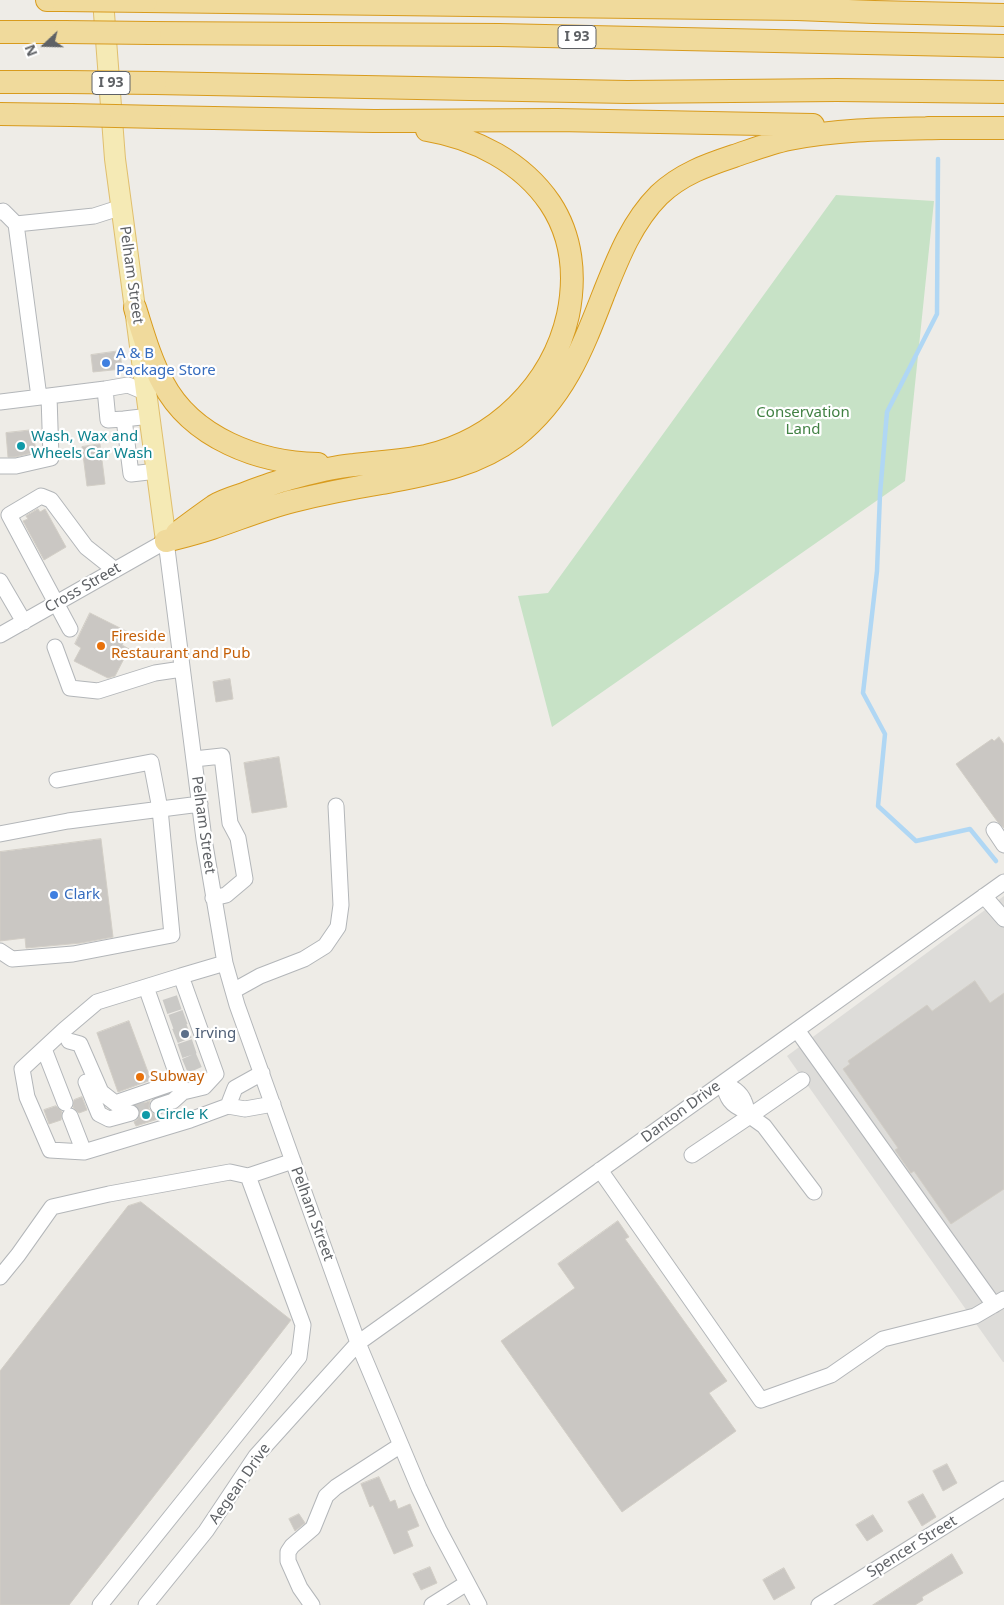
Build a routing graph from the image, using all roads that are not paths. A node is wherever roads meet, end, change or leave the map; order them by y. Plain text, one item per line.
1 (47, 0) edge
2 (62, 0) edge
3 (103, 0) edge
4 (292, 0) edge
5 (695, 0) edge
6 (260, 2) junction
7 (738, 9) junction
8 (1004, 15) edge
9 (0, 32) edge
10 (1004, 46) edge
11 (0, 82) edge
12 (1004, 92) edge
13 (0, 114) edge
14 (374, 121) junction
15 (941, 128) junction
16 (1004, 128) edge
17 (122, 207) junction
18 (0, 212) edge
19 (16, 224) junction
20 (135, 308) junction
21 (105, 390) junction
22 (147, 393) junction
23 (44, 397) junction
24 (0, 402) edge
25 (150, 416) junction
26 (124, 419) junction
27 (352, 465) junction
28 (0, 466) edge
29 (157, 471) junction
30 (166, 541) junction
31 (114, 570) junction
32 (0, 581) edge
33 (57, 603) junction
34 (24, 622) junction
35 (70, 629) dead end
36 (0, 635) edge
37 (55, 647) dead end
38 (182, 669) junction
39 (194, 760) junction
40 (57, 780) dead end
41 (200, 804) junction
42 (336, 806) dead end
43 (160, 810) junction
44 (994, 830) dead end
45 (0, 834) edge
46 (1004, 845) edge
47 (1004, 882) edge
48 (984, 896) junction
49 (214, 898) junction
50 (1004, 919) edge
51 (0, 951) edge
52 (225, 963) junction
53 (181, 976) junction
54 (146, 987) junction
55 (233, 991) junction
56 (180, 1026) junction
57 (797, 1030) junction
58 (66, 1035) junction
59 (44, 1049) junction
60 (179, 1069) junction
61 (262, 1073) junction
62 (802, 1080) dead end
63 (722, 1083) junction
64 (204, 1087) junction
65 (273, 1104) junction
66 (158, 1106) tunnel mouth
67 (228, 1106) junction
68 (213, 1112) junction
69 (131, 1113) tunnel mouth
70 (748, 1113) junction
71 (84, 1152) junction
72 (692, 1155) dead end
73 (293, 1160) junction
74 (600, 1170) junction
75 (248, 1176) junction
76 (814, 1192) dead end
77 (0, 1277) edge
78 (999, 1302) edge
79 (358, 1343) junction
80 (401, 1445) junction
81 (1004, 1489) edge
82 (467, 1584) junction
83 (100, 1605) edge
84 (146, 1605) edge
85 (312, 1605) edge
86 (432, 1605) edge
87 (480, 1605) edge
88 (819, 1605) edge

1 - 2 highway
2 - 6 highway, bridge
3 - 17 main road, Pelham Street
4 - 6 highway
5 - 7 highway
6 - 7 highway
7 - 8 highway
9 - 10 highway, I 93, bridge
11 - 12 highway, I 93, bridge
13 - 14 highway, bridge
14 - 15 highway
14 - 27 highway
15 - 16 highway
15 - 30 highway
17 - 19 street
17 - 20 main road, Pelham Street
18 - 19 street
19 - 23 street
20 - 22 main road, Pelham Street
20 - 27 highway
21 - 22 street
21 - 23 street
21 - 26 street
22 - 25 main road, Pelham Street
23 - 24 street
23 - 28 street
25 - 26 street
25 - 29 main road, Pelham Street
26 - 29 street
27 - 30 highway
29 - 30 main road, Pelham Street
30 - 31 street, Cross Street
30 - 38 street, Pelham Street
31 - 33 street, Cross Street
31 - 33 street
32 - 34 street
33 - 34 street, Cross Street
33 - 35 street
34 - 36 street, Cross Street
37 - 38 street
38 - 39 street, Pelham Street
39 - 41 street, Pelham Street
39 - 49 street
40 - 43 street
41 - 43 street
41 - 49 street, Pelham Street
42 - 55 street
43 - 45 street
43 - 51 street
44 - 46 street
47 - 48 street, Danton Drive
48 - 50 street
48 - 57 street, Danton Drive
49 - 52 street, Pelham Street
52 - 53 street
52 - 55 street, Pelham Street
53 - 54 street
53 - 56 street
54 - 56 street
54 - 58 street
55 - 61 street, Pelham Street
56 - 60 street
56 - 64 street
57 - 63 street, Danton Drive
57 - 78 street
58 - 59 street
58 - 60 street
58 - 69 street
59 - 71 street
59 - 71 street
60 - 64 street
60 - 66 street
61 - 65 street, Pelham Street
61 - 67 street
62 - 70 street
63 - 70 street
63 - 74 street, Danton Drive
64 - 68 street
65 - 67 street
65 - 73 street, Pelham Street
67 - 68 street
68 - 71 street
70 - 72 street
70 - 76 street
73 - 75 street
73 - 79 street, Pelham Street
74 - 78 street
74 - 79 street, Danton Drive
75 - 77 street
75 - 83 street
79 - 80 street, Pelham Street
79 - 84 street, Aegean Drive
80 - 82 street, Pelham Street
80 - 85 street
81 - 88 street, Spencer Street
82 - 86 street
82 - 87 street, Pelham Street

